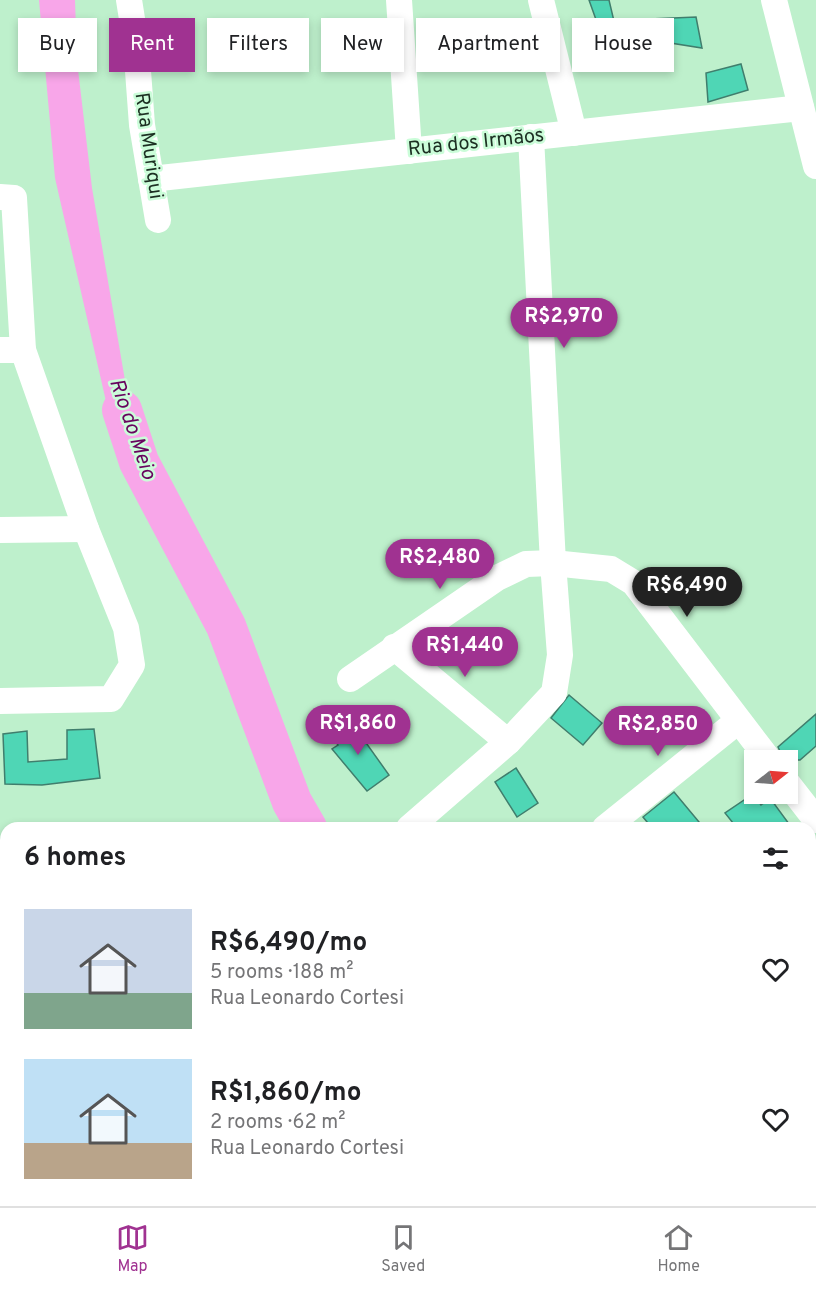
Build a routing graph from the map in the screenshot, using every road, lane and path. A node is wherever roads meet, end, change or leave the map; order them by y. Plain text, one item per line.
1 (129, 0) edge
2 (399, 0) edge
3 (541, 0) edge
4 (774, 0) edge
5 (801, 108) junction
6 (574, 133) junction
7 (531, 137) junction
8 (409, 151) junction
9 (816, 166) edge
10 (151, 179) junction
11 (7, 197) edge
12 (159, 220) dead end
13 (11, 350) edge
14 (86, 529) junction
15 (0, 530) edge
16 (553, 563) junction
17 (394, 647) junction
18 (350, 679) dead end
19 (0, 701) edge
20 (738, 721) junction
21 (508, 742) junction
22 (761, 750) edge
23 (798, 797) edge
24 (816, 820) edge
25 (416, 822) edge
26 (612, 822) edge

1 - 10 street, Rua Muriqui
2 - 8 street
3 - 6 street
4 - 5 street
5 - 6 street, Rua dos Irmãos
5 - 9 street
6 - 7 street, Rua dos Irmãos
7 - 8 street, Rua dos Irmãos
7 - 16 street
8 - 10 street, Rua dos Irmãos
10 - 12 street, Rua Muriqui
11 - 13 street
13 - 14 street
14 - 15 street
14 - 19 street
16 - 17 street
16 - 20 street
16 - 21 street
17 - 18 street
17 - 21 street
20 - 22 street
20 - 26 street
21 - 25 street
23 - 24 street

